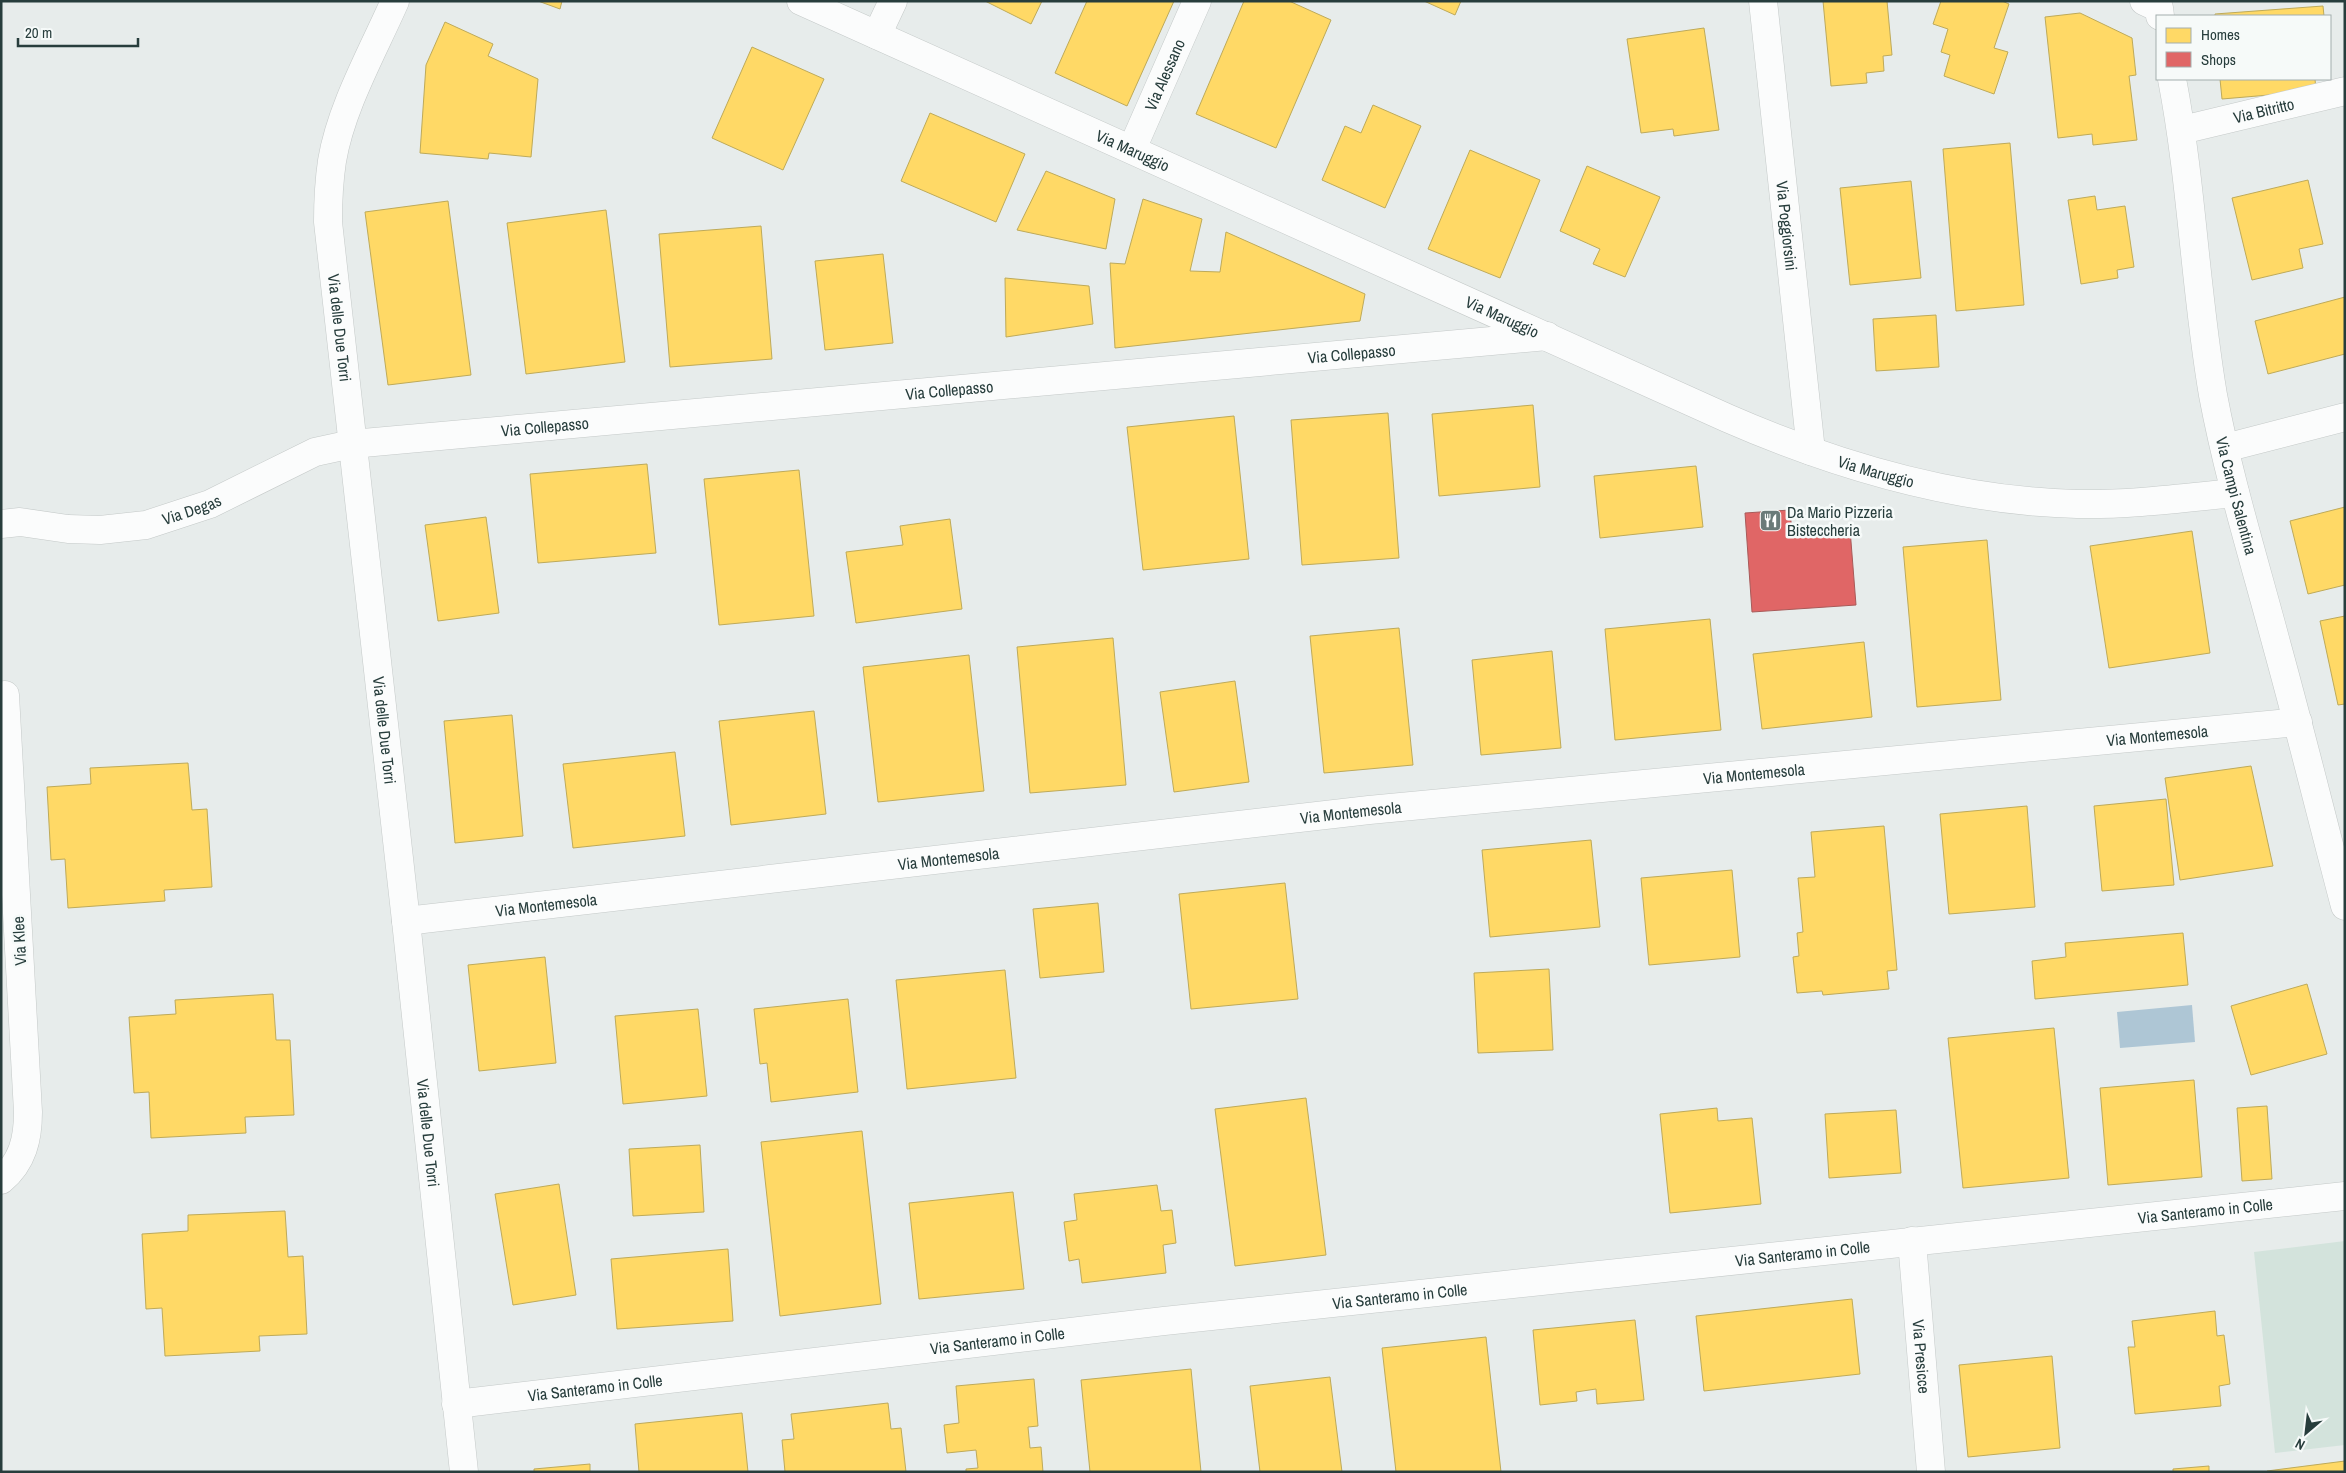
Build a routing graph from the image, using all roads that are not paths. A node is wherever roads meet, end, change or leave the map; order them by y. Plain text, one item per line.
1 (396, 1) edge
2 (801, 1) edge
3 (893, 1) edge
4 (1198, 1) edge
5 (1763, 1) edge
6 (2144, 1) edge
7 (2160, 15) edge
8 (877, 34) junction
9 (2172, 80) edge
10 (2345, 91) edge
11 (2182, 130) junction
12 (1132, 149) junction
13 (1547, 336) junction
14 (2345, 417) edge
15 (352, 444) junction
16 (2225, 448) junction
17 (1811, 451) junction
18 (2235, 493) junction
19 (7, 519) edge
20 (5, 694) dead end
21 (2298, 722) junction
22 (2345, 906) edge
23 (406, 920) junction
24 (1, 1180) edge
25 (2345, 1196) edge
26 (1912, 1241) junction
27 (456, 1404) junction
28 (464, 1472) edge
29 (1931, 1472) edge

1 - 15 street, Via delle Due Torri
2 - 8 street, Via Maruggio
3 - 8 street
4 - 12 street, Via Alessano
5 - 17 street, Via Poggiorsini
6 - 7 street
8 - 12 street, Via Maruggio
9 - 11 street, Via Campi Salentina
10 - 11 street, Via Bitritto
11 - 16 street, Via Campi Salentina
12 - 13 street, Via Maruggio
13 - 15 street, Via Collepasso
13 - 17 street, Via Maruggio
14 - 16 street
15 - 19 street, Via Degas
15 - 23 street, Via delle Due Torri
16 - 18 street, Via Campi Salentina
17 - 18 street, Via Maruggio
18 - 21 street, Via Campi Salentina
20 - 24 street, Via Klee
21 - 22 street, Via Campi Salentina
21 - 23 street, Via Montemesola
23 - 27 street, Via delle Due Torri
25 - 26 street, Via Santeramo in Colle
26 - 27 street, Via Santeramo in Colle
26 - 29 street, Via Presicce
27 - 28 street, Via delle Due Torri

